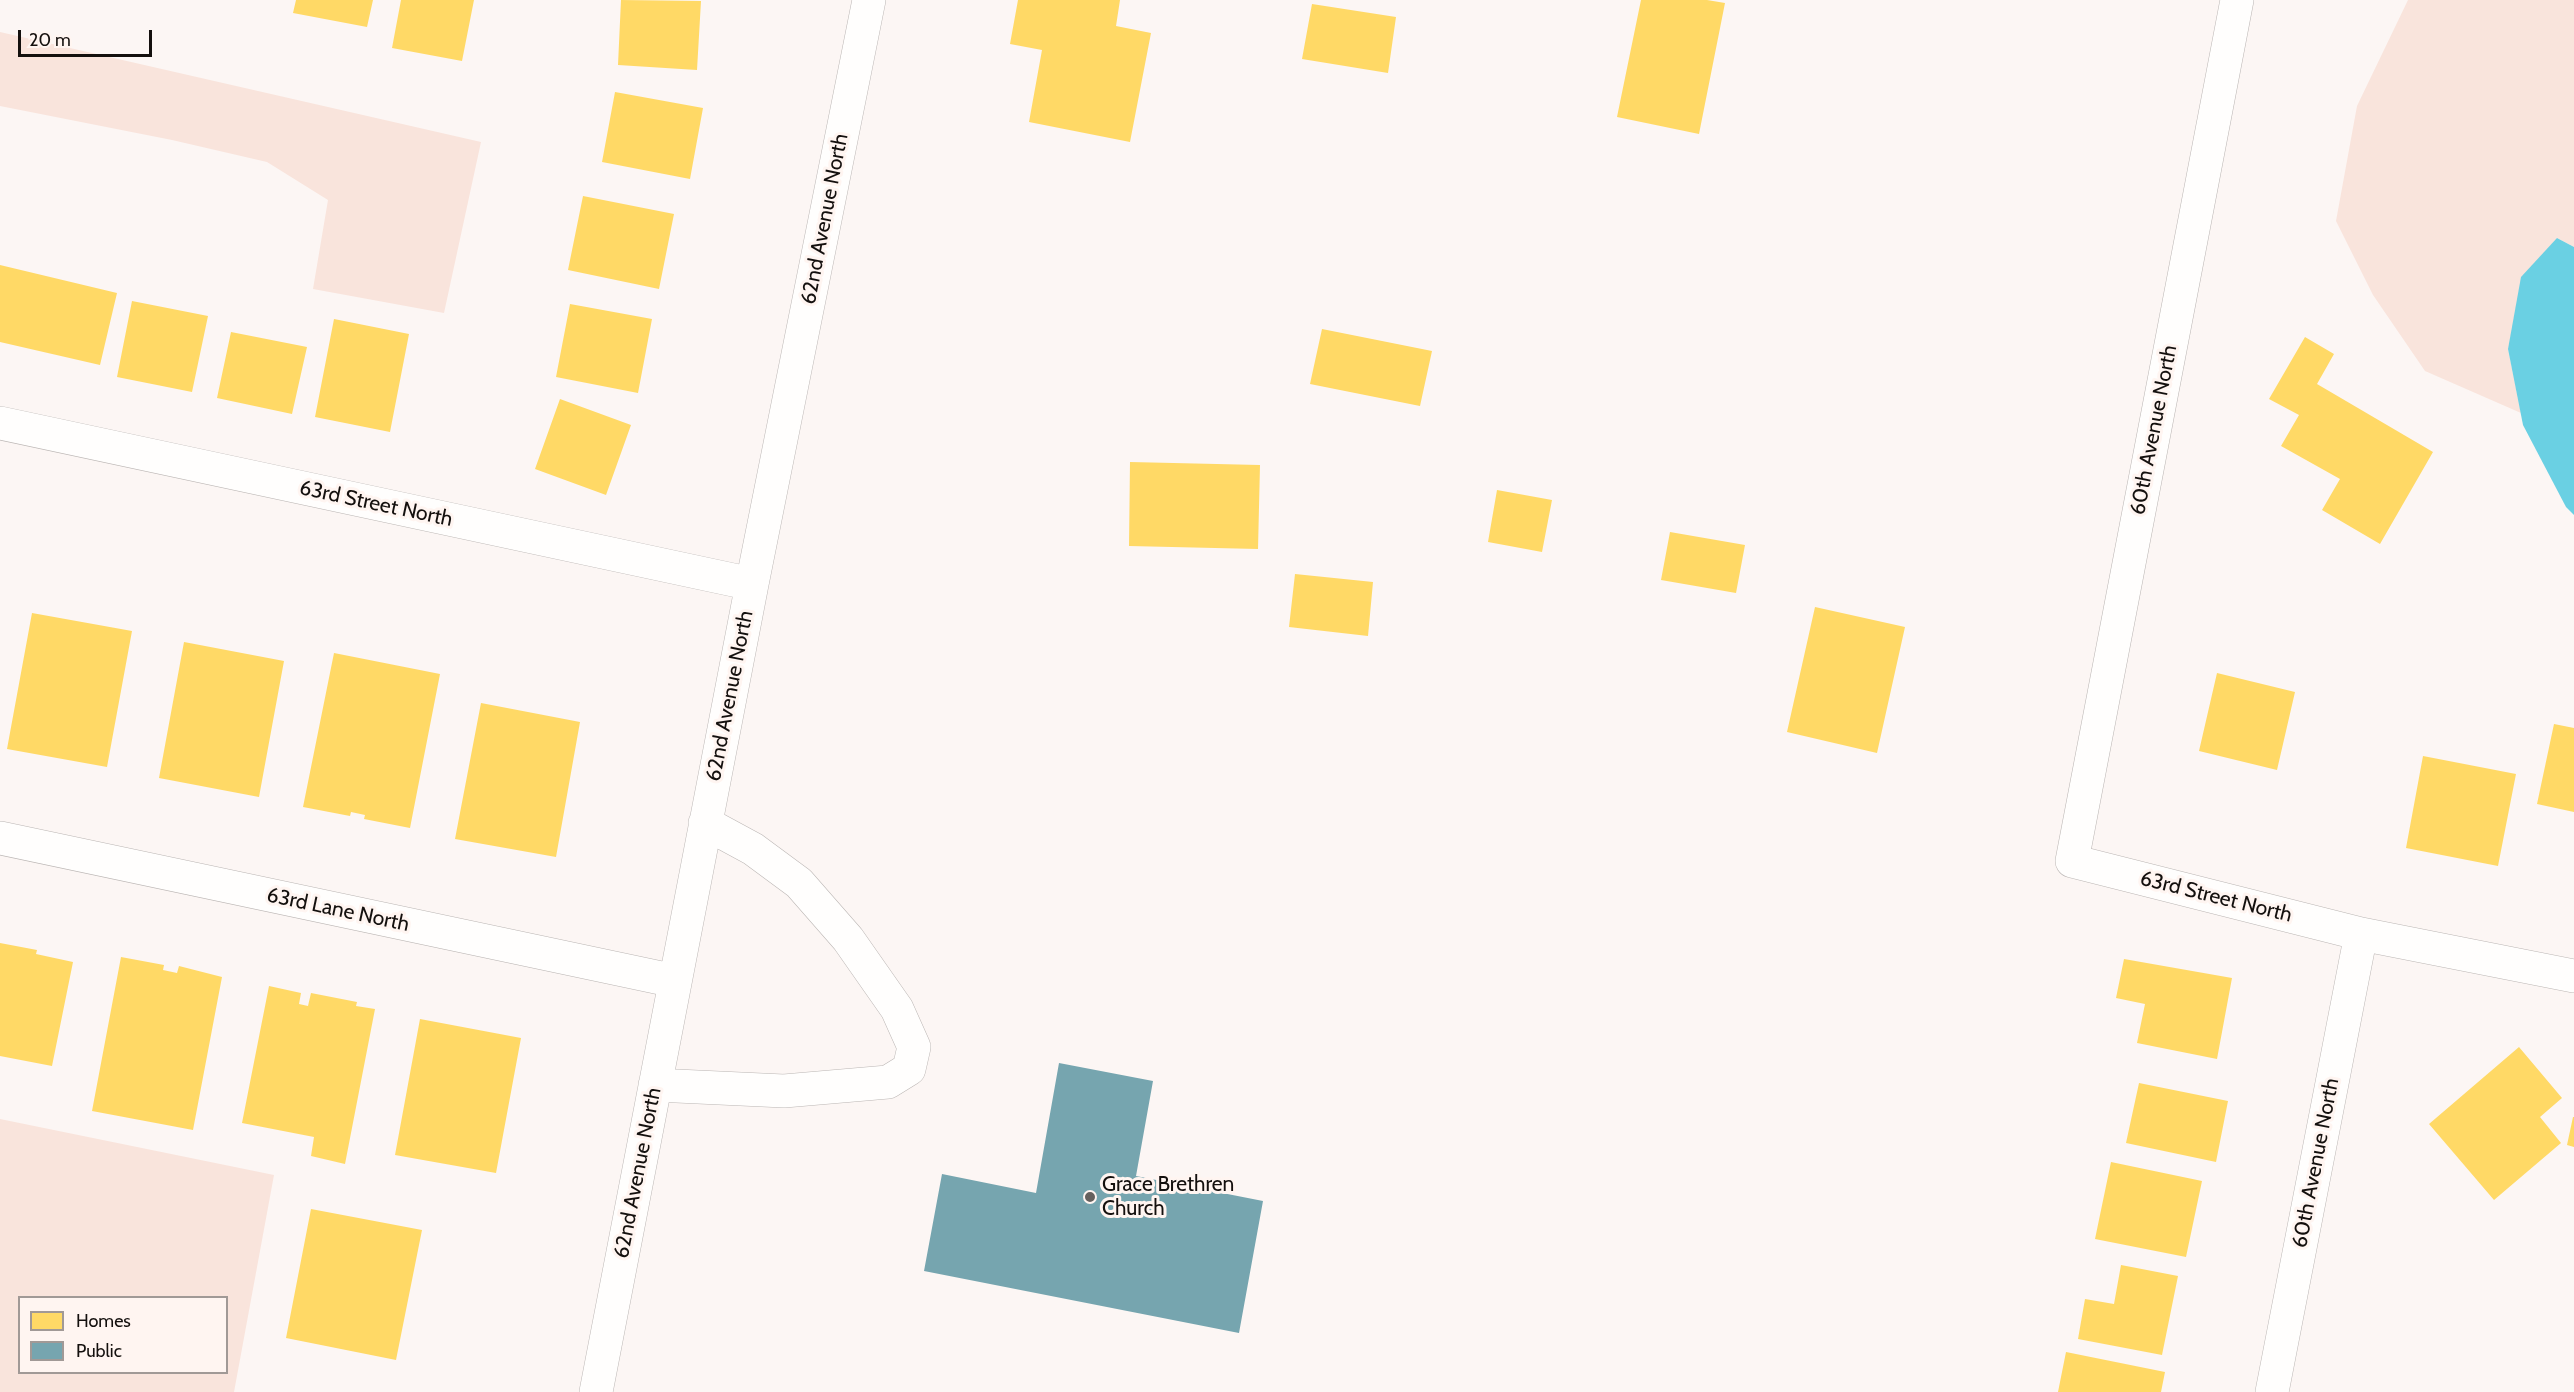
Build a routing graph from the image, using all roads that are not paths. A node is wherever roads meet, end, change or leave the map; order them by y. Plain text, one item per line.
1 (869, 0) edge
2 (2237, 0) edge
3 (0, 423) edge
4 (752, 584) junction
5 (705, 823) junction
6 (0, 838) edge
7 (2072, 861) joint
8 (2361, 934) junction
9 (2574, 976) edge
10 (675, 981) junction
11 (655, 1084) junction
12 (596, 1392) edge
13 (2272, 1392) edge

1 - 4 street, 62nd Avenue North
2 - 7 street, 60th Avenue North
3 - 4 street, 63rd Street North
4 - 5 street, 62nd Avenue North
5 - 10 street, 62nd Avenue North
5 - 11 street
6 - 10 street, 63rd Lane North
7 - 8 street, 63rd Street North
8 - 9 street, 63rd Street North
8 - 13 street, 60th Avenue North
10 - 11 street, 62nd Avenue North
11 - 12 street, 62nd Avenue North

